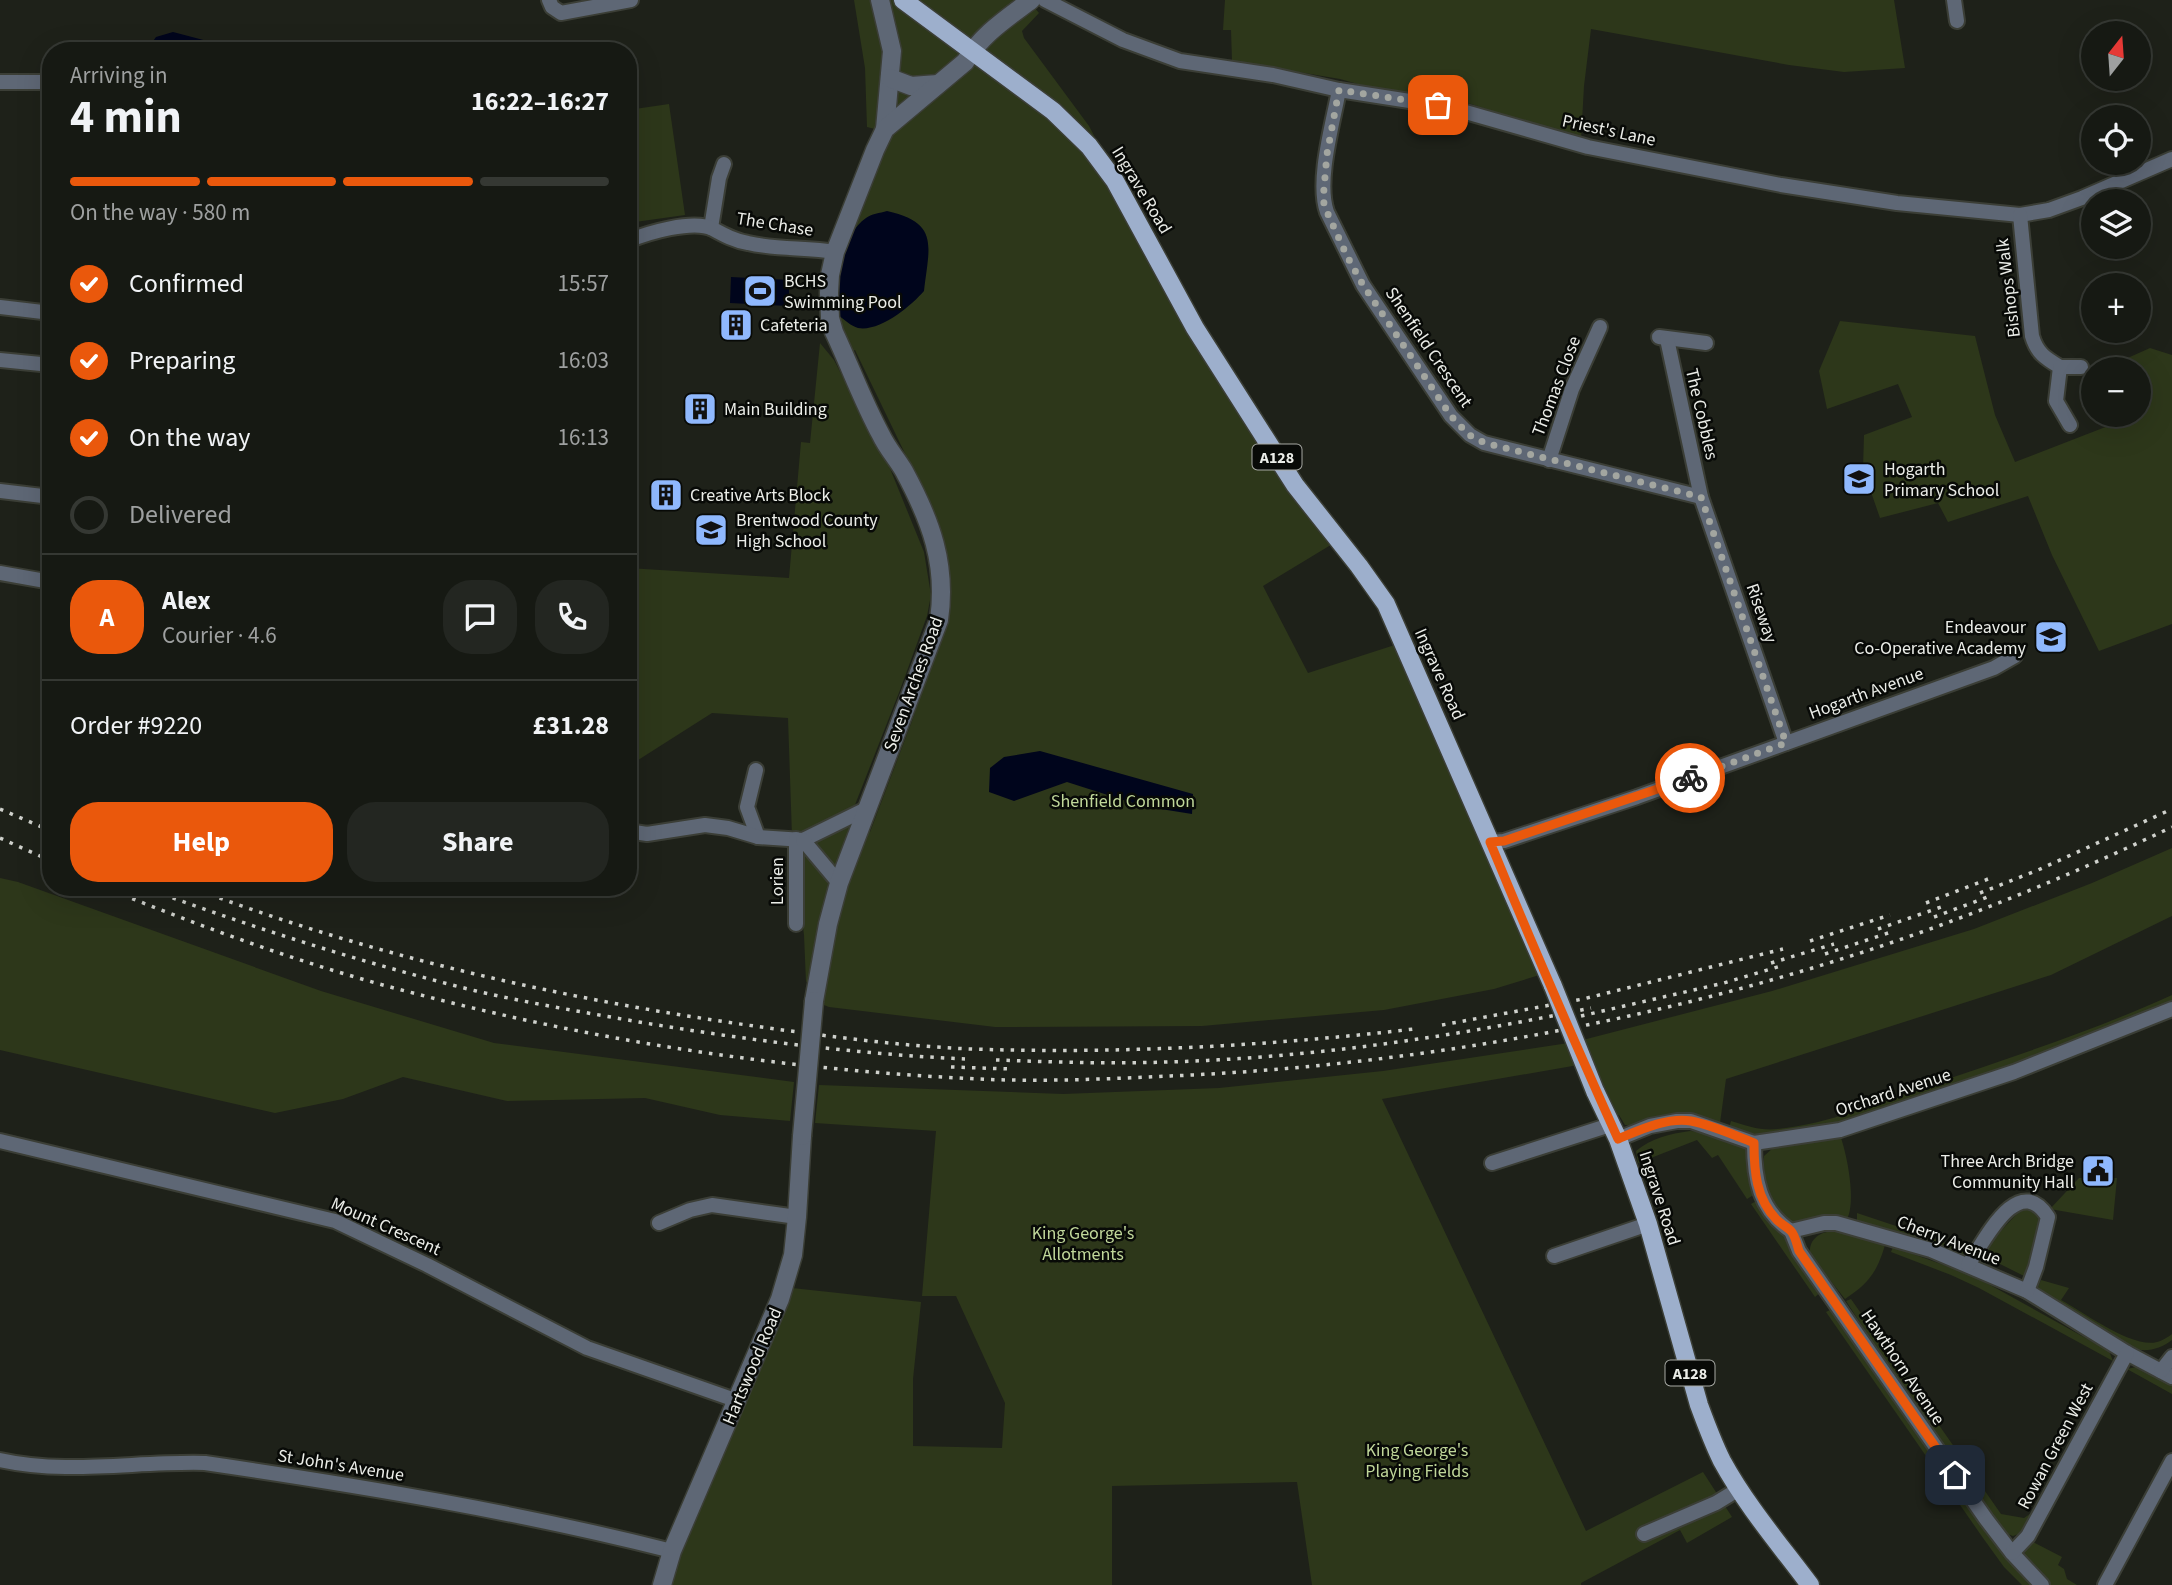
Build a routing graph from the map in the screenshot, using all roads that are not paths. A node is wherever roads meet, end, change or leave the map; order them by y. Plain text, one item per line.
1 (549, 0) edge
2 (631, 0) edge
3 (880, 0) edge
4 (903, 0) edge
5 (1031, 0) edge
6 (1045, 0) edge
7 (1954, 0) edge
8 (1957, 22) dead end
9 (973, 49) junction
10 (890, 78) junction
11 (0, 82) edge
12 (42, 82) edge
13 (938, 84) junction
14 (1339, 90) junction
15 (886, 129) junction
16 (2172, 159) edge
17 (724, 164) dead end
18 (2020, 215) junction
19 (711, 228) junction
20 (637, 237) edge
21 (835, 252) junction
22 (0, 307) edge
23 (42, 312) edge
24 (1600, 327) dead end
25 (1706, 344) dead end
26 (0, 360) edge
27 (42, 364) edge
28 (2060, 367) junction
29 (2081, 367) dead end
30 (2070, 425) dead end
31 (1549, 460) junction
32 (0, 491) edge
33 (42, 496) edge
34 (1701, 497) junction
35 (0, 573) edge
36 (42, 580) edge
37 (2015, 656) dead end
38 (1786, 743) junction
39 (756, 770) dead end
40 (866, 809) junction
41 (637, 832) edge
42 (758, 837) junction
43 (799, 840) junction
44 (1490, 842) junction
45 (839, 883) junction
46 (796, 924) dead end
47 (2172, 1009) edge
48 (1614, 1132) junction
49 (802, 1136) joint
50 (0, 1141) edge
51 (1754, 1143) junction
52 (1492, 1163) dead end
53 (797, 1217) junction
54 (659, 1223) dead end
55 (1648, 1224) junction
56 (1791, 1231) junction
57 (1554, 1256) dead end
58 (1968, 1265) junction
59 (2027, 1292) junction
60 (2127, 1353) junction
61 (2172, 1357) edge
62 (2167, 1374) edge
63 (738, 1401) junction
64 (0, 1460) edge
65 (2172, 1461) edge
66 (1739, 1489) junction
67 (1644, 1534) dead end
68 (672, 1551) junction
69 (2012, 1553) junction
70 (662, 1585) edge
71 (1810, 1585) edge
72 (2042, 1585) edge
73 (2105, 1585) edge

1 - 2 street
3 - 10 street, Seven Arches Road
4 - 9 main road, Ingrave Road / A128
5 - 9 street, Seven Arches Road
6 - 14 street, Priest's Lane
7 - 8 street
9 - 13 street, Seven Arches Road
9 - 44 main road, Ingrave Road / A128
10 - 13 street
10 - 15 street, Seven Arches Road
11 - 12 street
13 - 15 street, Seven Arches Road
14 - 18 street, Priest's Lane
14 - 31 street, Shenfield Crescent
15 - 21 street, Seven Arches Road
16 - 18 street, Priest's Lane
17 - 19 street, The Chase
18 - 28 street, Bishops Walk
19 - 20 street, The Chase
19 - 21 street, The Chase
21 - 40 street, Seven Arches Road
22 - 23 street
24 - 31 street, Thomas Close
25 - 34 street, The Cobbles
26 - 27 street
28 - 29 street
28 - 30 street
31 - 34 street, Shenfield Crescent
32 - 33 street
34 - 38 street, Riseway
35 - 36 street
37 - 38 street, Hogarth Avenue
38 - 44 street, Hogarth Avenue
39 - 42 street
40 - 43 street
40 - 45 street, Seven Arches Road
41 - 42 street
42 - 43 street
43 - 45 street
43 - 46 street, Lorien
44 - 48 main road, Ingrave Road / A128, bridge
45 - 49 street, Seven Arches Road, bridge
47 - 51 street, Orchard Avenue
48 - 51 street, Orchard Avenue
48 - 52 street, Orchard Avenue
48 - 55 main road, Ingrave Road / A128
49 - 53 street, Hartswood Road
50 - 63 street, Mount Crescent
51 - 56 street
53 - 54 street
53 - 63 street, Hartswood Road
55 - 57 street
55 - 66 main road, Ingrave Road / A128
56 - 58 street, Cherry Avenue
56 - 69 street, Hawthorn Avenue
58 - 59 street, Cherry Avenue
58 - 59 street
59 - 60 street, Cherry Avenue
60 - 62 street, Cherry Avenue
60 - 69 street, Rowan Green West
61 - 62 street
63 - 68 street, Hartswood Road
64 - 68 street, St John's Avenue
65 - 73 street
66 - 67 street
66 - 71 main road, Ingrave Road / A128
68 - 70 street, Hartswood Road
69 - 72 street, Hawthorn Avenue

